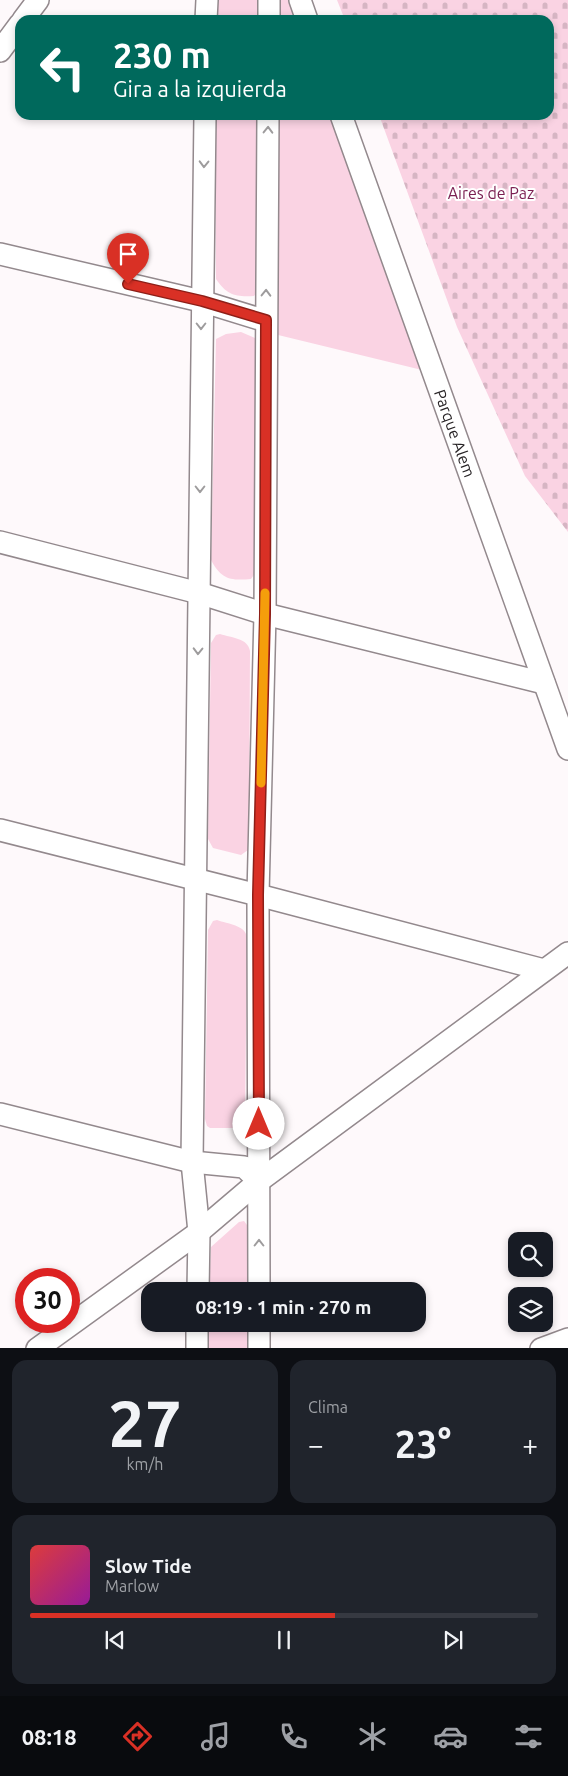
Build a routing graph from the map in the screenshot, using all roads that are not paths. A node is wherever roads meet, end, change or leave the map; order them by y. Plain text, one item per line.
1 (38, 0) edge
2 (207, 0) edge
3 (269, 0) edge
4 (300, 0) edge
5 (27, 15) edge
6 (206, 15) edge
7 (269, 15) edge
8 (305, 15) edge
9 (15, 31) edge
10 (0, 51) edge
11 (205, 120) edge
12 (268, 120) edge
13 (343, 120) edge
14 (0, 254) edge
15 (202, 301) junction
16 (266, 320) junction
17 (0, 542) edge
18 (199, 593) junction
19 (265, 614) junction
20 (544, 683) junction
21 (568, 750) edge
22 (0, 830) edge
23 (196, 880) junction
24 (258, 895) junction
25 (568, 952) edge
26 (544, 970) junction
27 (0, 1114) edge
28 (192, 1162) junction
29 (259, 1181) junction
30 (199, 1232) junction
31 (198, 1282) edge
32 (259, 1282) edge
33 (197, 1332) edge
34 (259, 1332) edge
35 (568, 1339) edge
36 (37, 1348) edge
37 (197, 1348) edge
38 (258, 1348) edge
39 (541, 1348) edge

1 - 5 street
2 - 6 street
3 - 7 street
4 - 8 street
9 - 10 street
11 -> 15 street
16 -> 12 street
13 - 20 street, Parque Alem
14 - 15 street
15 - 16 street
15 -> 18 street
16 - 19 street
17 - 18 street
18 - 19 street
18 -> 23 street
19 - 20 street
19 - 24 street
20 - 21 street, Parque Alem
22 - 23 street
23 - 24 street
23 - 28 street
24 - 26 street
24 - 29 street
25 - 26 street
26 - 29 street
27 - 28 street
28 - 29 street
28 - 30 street
29 - 30 street
32 -> 29 street
30 - 31 street
30 - 36 street
33 - 37 street
34 - 38 street
35 - 39 street

